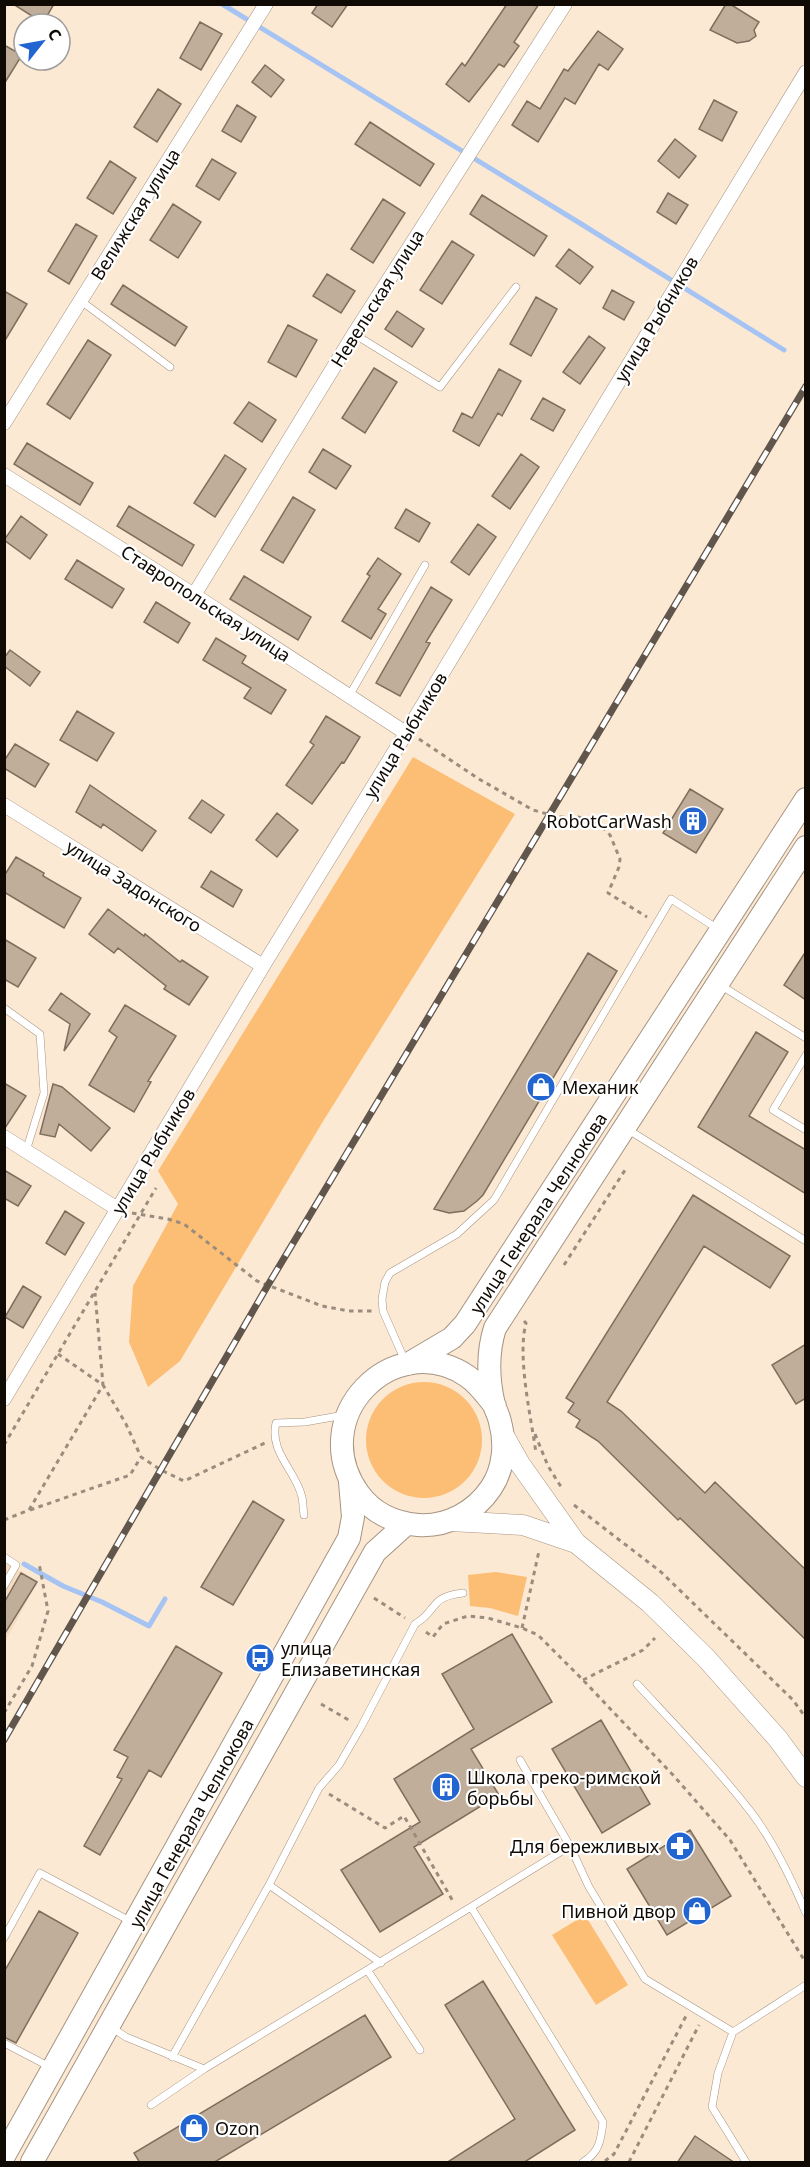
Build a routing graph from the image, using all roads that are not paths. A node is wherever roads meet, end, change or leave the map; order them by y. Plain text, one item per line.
1 (266, 4) edge
2 (565, 4) edge
3 (806, 72) edge
4 (516, 287) dead end
5 (81, 301) junction
6 (354, 334) junction
7 (171, 367) dead end
8 (4, 423) edge
9 (4, 475) edge
10 (425, 565) dead end
11 (194, 595) junction
12 (350, 696) junction
13 (406, 733) junction
14 (806, 799) edge
15 (4, 805) edge
16 (806, 848) edge
17 (721, 930) junction
18 (263, 966) junction
19 (718, 983) junction
20 (4, 1008) edge
21 (806, 1038) edge
22 (806, 1055) edge
23 (624, 1127) junction
24 (806, 1130) edge
25 (4, 1137) edge
26 (26, 1151) junction
27 (118, 1210) junction
28 (806, 1241) edge
29 (406, 1365) junction
30 (4, 1398) edge
31 (495, 1406) junction
32 (347, 1415) junction
33 (503, 1434) junction
34 (350, 1482) junction
35 (304, 1515) dead end
36 (450, 1521) junction
37 (406, 1524) junction
38 (576, 1543) junction
39 (4, 1557) edge
40 (4, 1586) edge
41 (463, 1593) dead end
42 (637, 1684) dead end
43 (520, 1760) dead end
44 (806, 1776) edge
45 (570, 1846) junction
46 (269, 1886) junction
47 (471, 1907) junction
48 (806, 1913) edge
49 (135, 1923) junction
50 (4, 1938) edge
51 (381, 1963) junction
52 (368, 1971) junction
53 (806, 1985) edge
54 (108, 2025) junction
55 (734, 2032) junction
56 (4, 2043) edge
57 (420, 2050) dead end
58 (172, 2057) junction
59 (53, 2069) junction
60 (204, 2069) junction
61 (152, 2104) dead end
62 (4, 2156) edge
63 (32, 2163) edge
64 (583, 2163) edge
65 (746, 2163) edge

1 - 5 street, Велижская улица
2 - 6 street, Невельская улица
3 - 13 street, улица Рыбников
4 - 6 lane
5 - 7 lane
5 - 8 street, Велижская улица
6 - 11 street, Невельская улица
9 - 11 street, Ставропольская улица
10 - 12 lane
11 - 12 street, Ставропольская улица
12 - 13 street, Ставропольская улица
13 - 18 street, улица Рыбников
14 - 17 main road, улица Генерала Челнокова
15 - 18 street, улица Задонского
16 - 19 main road, улица Генерала Челнокова
17 - 29 main road, улица Генерала Челнокова
17 - 29 lane
18 - 27 street, улица Рыбников
19 - 21 lane
19 - 23 main road, улица Генерала Челнокова
20 - 26 lane
22 - 24 lane
23 - 28 lane
23 - 31 main road, улица Генерала Челнокова
25 - 26 street
26 - 27 street
27 - 30 street, улица Рыбников
29 - 31 main road, улица Генерала Челнокова
29 - 32 main road, улица Генерала Челнокова
31 - 33 main road, улица Генерала Челнокова
32 - 34 main road, улица Генерала Челнокова
32 - 35 lane
33 - 36 main road, улица Генерала Челнокова
33 - 38 main road
34 - 37 main road, улица Генерала Челнокова
34 - 49 main road, улица Генерала Челнокова
36 - 37 main road, улица Генерала Челнокова
36 - 38 main road
37 - 54 main road, улица Генерала Челнокова
38 - 44 main road
39 - 40 lane
41 - 46 lane
42 - 48 lane
43 - 45 lane
45 - 47 lane
45 - 55 lane
46 - 51 lane
46 - 58 lane
47 - 51 lane
47 - 64 lane
49 - 50 lane
49 - 59 main road, улица Генерала Челнокова
51 - 52 lane
52 - 57 lane
52 - 60 lane
53 - 55 lane
54 - 58 lane
54 - 63 main road, улица Генерала Челнокова
55 - 65 lane
56 - 59 lane
58 - 60 lane
59 - 62 main road, улица Генерала Челнокова
60 - 61 lane

